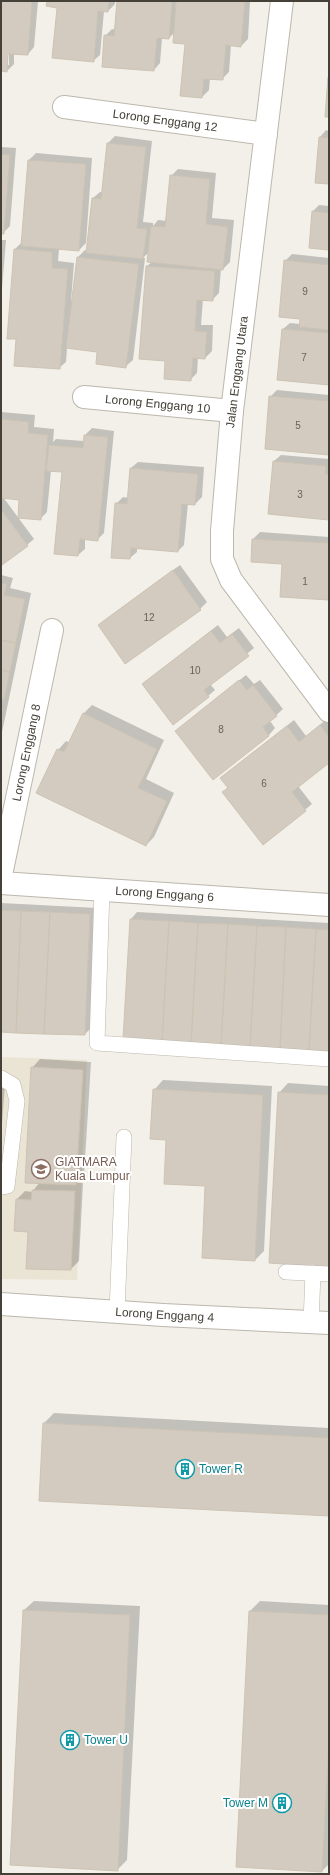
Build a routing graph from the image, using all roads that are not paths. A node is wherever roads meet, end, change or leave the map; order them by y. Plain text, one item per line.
1 (282, 1) edge
2 (64, 107) dead end
3 (266, 134) junction
4 (84, 397) dead end
5 (232, 411) junction
6 (52, 630) dead end
7 (329, 711) edge
8 (1, 875) edge
9 (1, 882) edge
10 (102, 890) junction
11 (329, 905) edge
12 (329, 1059) edge
13 (1, 1078) edge
14 (124, 1137) dead end
15 (1, 1187) edge
16 (286, 1272) dead end
17 (313, 1273) junction
18 (329, 1274) edge
19 (1, 1304) edge
20 (117, 1312) junction
21 (320, 1323) edge

1 - 3 street, Jalan Enggang Utara
2 - 3 street, Lorong Enggang 12
3 - 5 street, Jalan Enggang Utara
4 - 5 street, Lorong Enggang 10
5 - 7 street, Jalan Enggang Utara
6 - 8 street, Lorong Enggang 8
9 - 10 street, Lorong Enggang 6
10 - 11 street, Lorong Enggang 6
10 - 12 lane
13 - 15 lane
14 - 20 lane
16 - 17 lane
17 - 18 lane
17 - 21 lane
19 - 20 street, Lorong Enggang 4
20 - 21 street, Lorong Enggang 4

